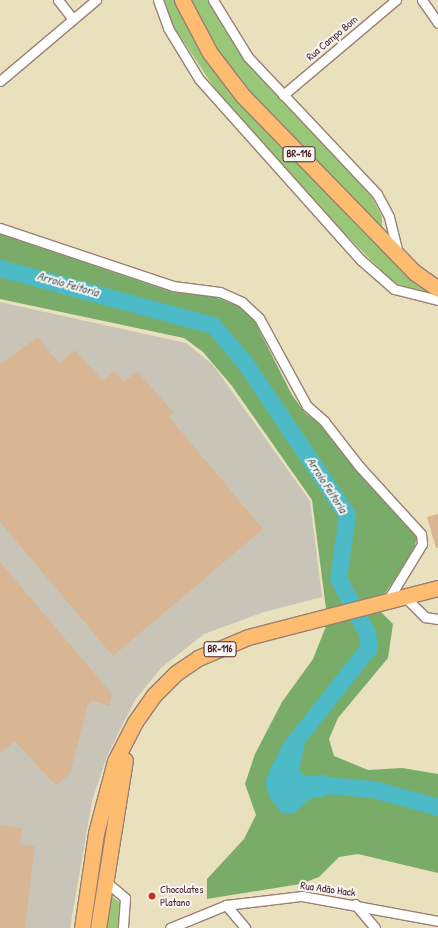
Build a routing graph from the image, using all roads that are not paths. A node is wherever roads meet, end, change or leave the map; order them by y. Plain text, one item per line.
1 (58, 0) edge
2 (96, 0) edge
3 (158, 0) edge
4 (182, 0) edge
5 (213, 0) edge
6 (396, 0) edge
7 (422, 0) edge
8 (73, 19) junction
9 (438, 23) edge
10 (0, 81) edge
11 (283, 95) junction
12 (0, 228) edge
13 (399, 257) junction
14 (438, 289) edge
15 (438, 300) edge
16 (438, 588) edge
17 (404, 596) junction
18 (386, 599) junction
19 (438, 620) edge
20 (135, 722) junction
21 (105, 881) junction
22 (355, 904) junction
23 (226, 905) junction
24 (438, 921) edge
25 (82, 928) edge
26 (98, 928) edge
27 (124, 928) edge
28 (170, 928) edge
29 (245, 928) edge
30 (375, 928) edge

1 - 8 street
2 - 8 street
3 - 15 street
4 - 13 main road, BR-116
5 - 11 street
6 - 11 street, Rua Campo Bom
7 - 9 street
8 - 10 street
11 - 13 street
12 - 18 street
13 - 14 main road, BR-116
16 - 17 main road, BR-116
17 - 18 main road, BR-116
17 - 19 street
18 - 20 main road, BR-116
20 - 21 main road, BR-116
20 - 25 main road, BR-116
21 - 26 main road, BR-116
21 - 27 street
22 - 23 street, Rua Adão Hack
22 - 24 street, Rua Adão Hack
22 - 30 street
23 - 28 street, Rua Adão Hack
23 - 29 street

